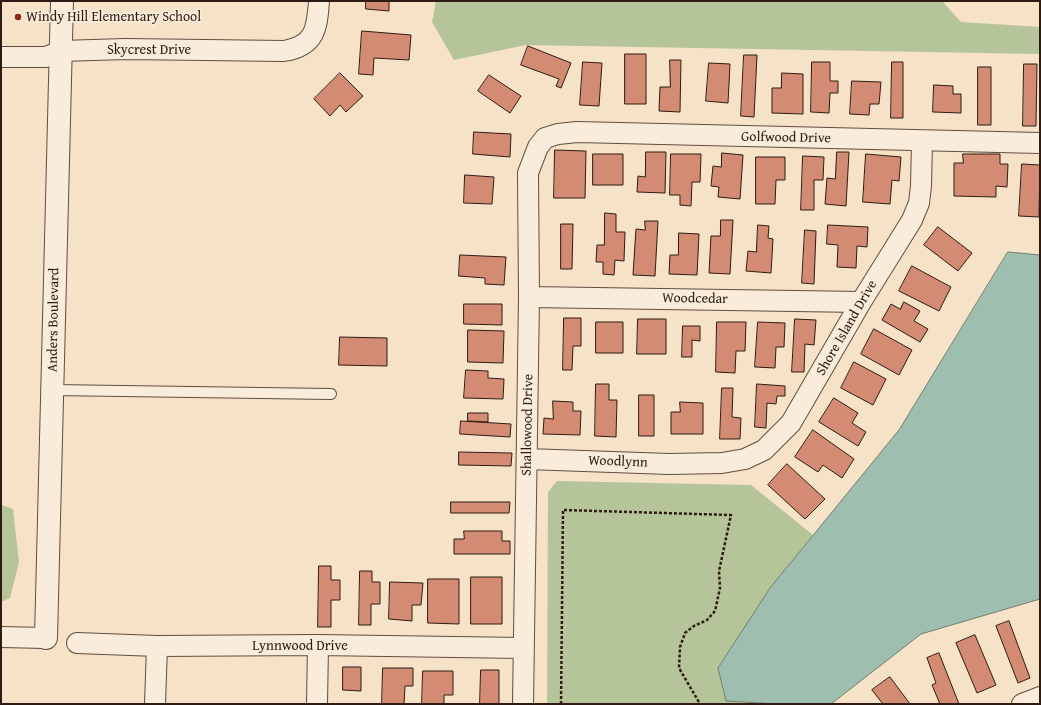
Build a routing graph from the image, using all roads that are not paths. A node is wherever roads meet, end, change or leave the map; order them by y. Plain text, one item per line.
1 (62, 1) edge
2 (319, 1) edge
3 (61, 51) junction
4 (1, 57) edge
5 (922, 141) junction
6 (1040, 143) edge
7 (538, 147) joint
8 (529, 297) junction
9 (861, 302) junction
10 (52, 390) junction
11 (331, 394) dead end
12 (527, 459) junction
13 (709, 463) joint
14 (1, 637) edge
15 (46, 638) joint
16 (77, 643) dead end
17 (318, 645) junction
18 (157, 646) junction
19 (523, 648) junction
20 (1040, 697) edge
21 (155, 704) edge
22 (317, 704) edge
23 (523, 704) edge
24 (1022, 704) edge

1 - 3 street, Anders Boulevard
2 - 3 street, Skycrest Drive
3 - 4 street, Skycrest Drive
3 - 10 street, Anders Boulevard
5 - 6 street, Golfwood Drive
5 - 7 street, Golfwood Drive
5 - 9 street, Shore Island Drive
7 - 8 street, Shallowood Drive
8 - 9 street, Woodcedar
8 - 12 street, Shallowood Drive
9 - 13 street, Shore Island Drive
10 - 11 lane
10 - 15 street, Anders Boulevard
12 - 13 street, Woodlynn
12 - 19 street, Shallowood Drive
14 - 15 street
16 - 18 street, Lynnwood Drive
17 - 18 street, Lynnwood Drive
17 - 19 street, Lynnwood Drive
17 - 22 street
18 - 21 street
19 - 23 street, Shallowood Drive
20 - 24 street

